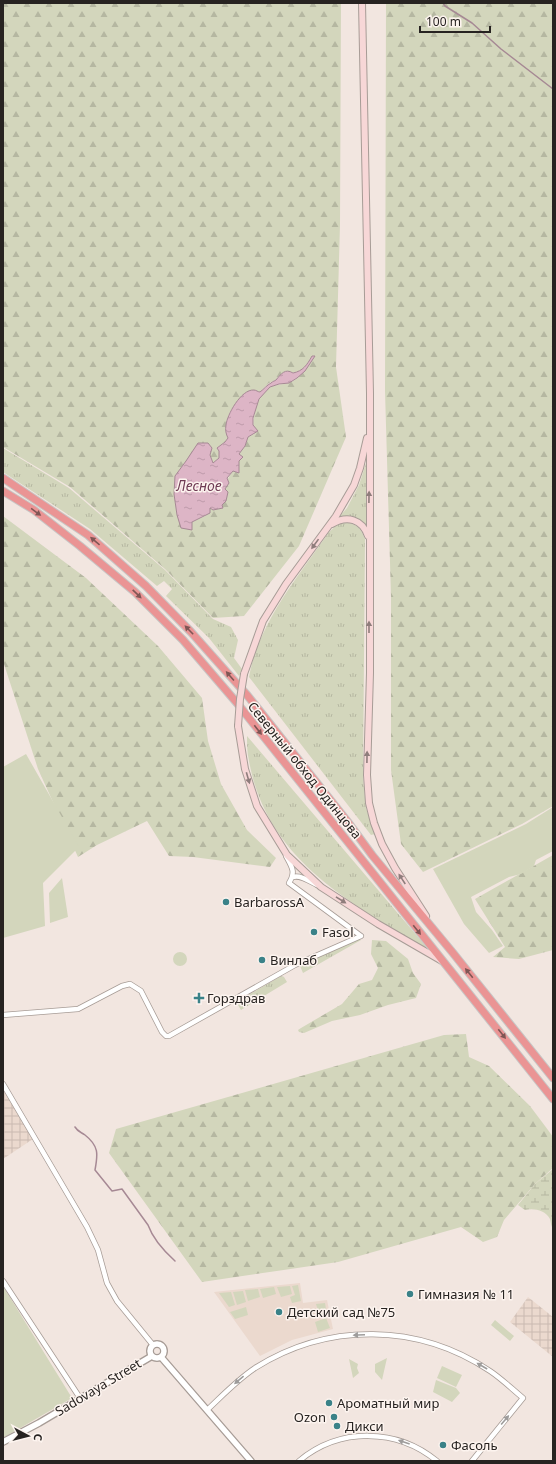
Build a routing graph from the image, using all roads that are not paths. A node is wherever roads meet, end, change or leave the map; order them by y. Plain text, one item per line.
1 (362, 3) edge
2 (370, 393) junction
3 (3, 478) edge
4 (3, 491) edge
5 (326, 529) junction
6 (369, 545) junction
7 (276, 836) junction
8 (293, 877) junction
9 (321, 887) junction
10 (438, 935) junction
11 (443, 961) junction
12 (3, 1015) edge
13 (553, 1078) edge
14 (3, 1084) edge
15 (553, 1099) edge
16 (3, 1281) edge
17 (153, 1345) junction
18 (152, 1356) junction
19 (161, 1357) junction
20 (80, 1398) junction
21 (207, 1410) junction
22 (3, 1442) edge
23 (251, 1461) edge
24 (299, 1461) edge
25 (437, 1461) edge
26 (472, 1461) edge

1 - 2 main road
2 - 5 main road
6 -> 2 main road
10 -> 3 highway, Северный обход Одинцова
4 -> 11 highway, Северный обход Одинцова
5 - 6 main road
5 -> 7 main road, bridge
10 -> 6 main road
7 - 8 street
7 - 9 main road
8 - 9 street
8 - 12 street
9 -> 11 main road
13 -> 10 highway, Северный обход Одинцова
11 -> 15 highway, Северный обход Одинцова
14 - 17 street
16 - 20 street
17 - 18 street
17 - 19 street
18 - 19 street
18 - 20 street, Sadovaya Street
19 - 21 street
20 - 22 street, Sadovaya Street
21 - 23 street
26 -> 21 street
25 -> 24 street

